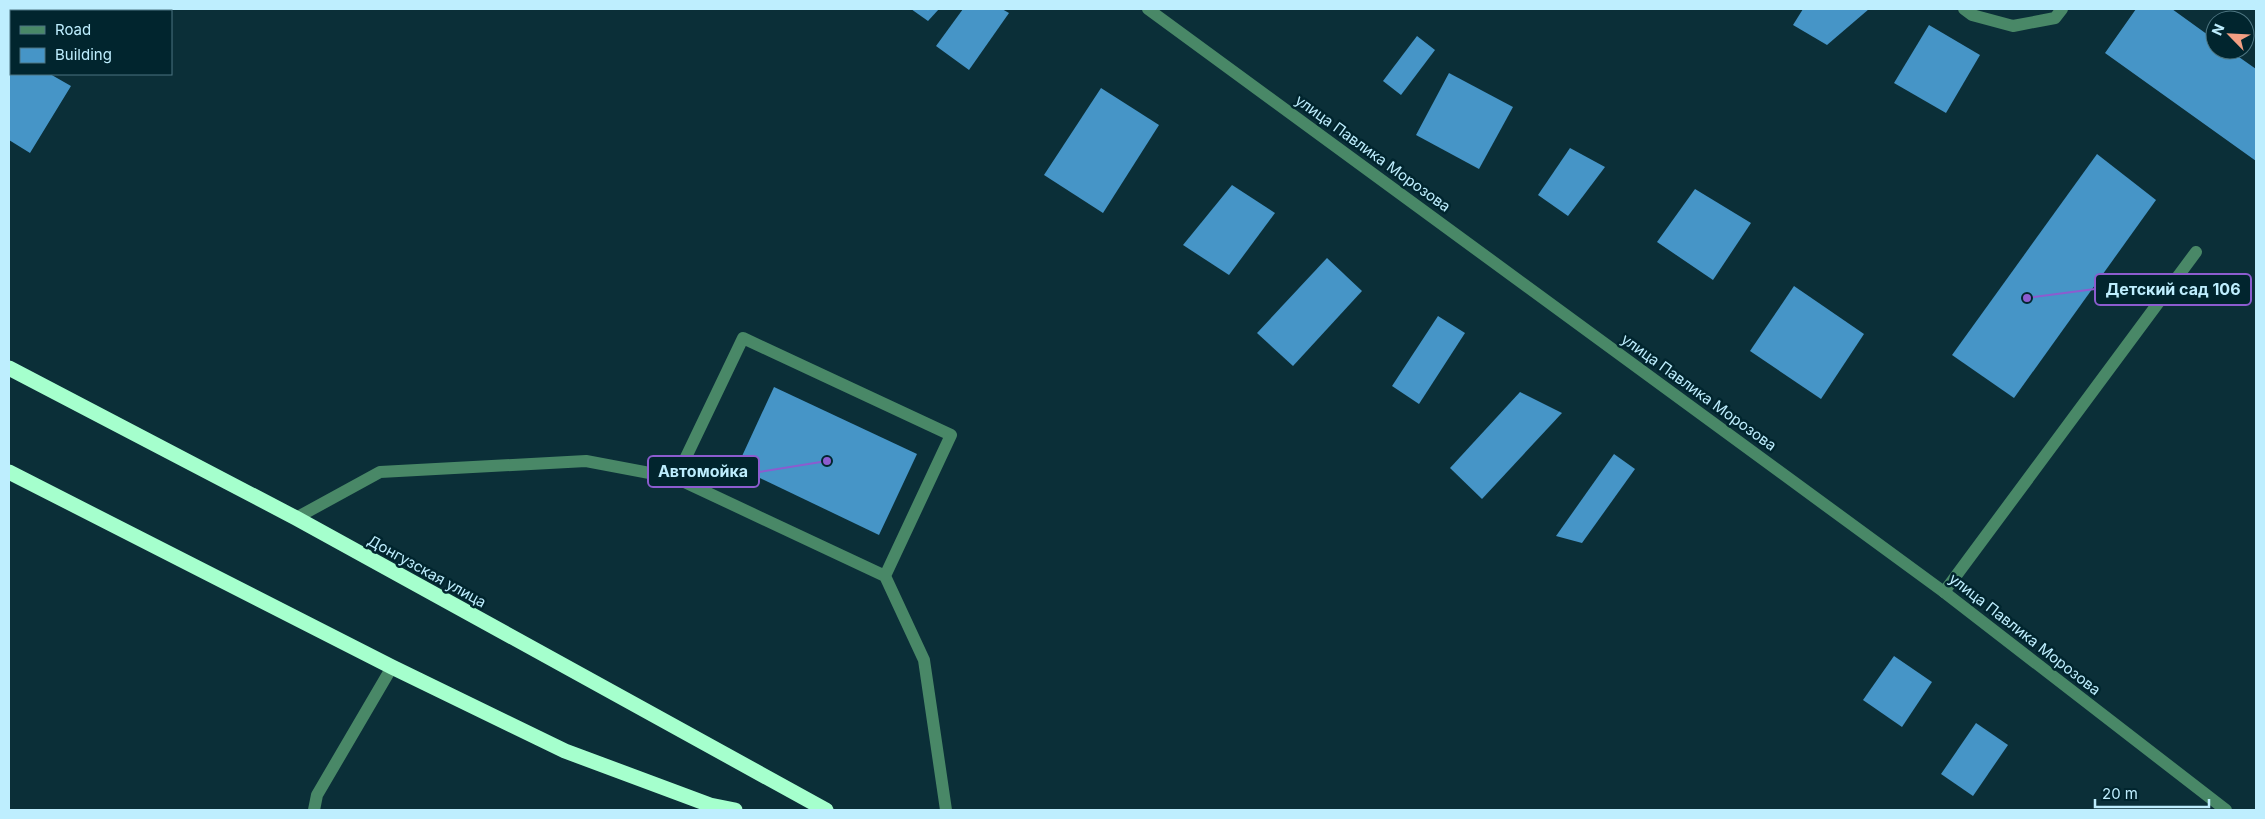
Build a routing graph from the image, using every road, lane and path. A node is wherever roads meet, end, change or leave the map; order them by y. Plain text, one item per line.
1 (1148, 9) edge
2 (1964, 9) edge
3 (2062, 9) edge
4 (2196, 252) dead end
5 (9, 368) edge
6 (9, 472) edge
7 (676, 478) junction
8 (296, 518) junction
9 (885, 576) junction
10 (1944, 592) junction
11 (392, 667) junction
12 (314, 810) edge
13 (735, 810) edge
14 (826, 810) edge
15 (946, 810) edge
16 (2226, 810) edge

1 - 10 street, улица Павлика Морозова
2 - 3 street
4 - 10 street
5 - 8 highway, Донгузская улица
6 - 11 highway
7 - 8 street
7 - 9 street
7 - 9 street
8 - 14 highway, Донгузская улица
9 - 15 street
10 - 16 street, улица Павлика Морозова
11 - 12 street
11 - 13 highway

